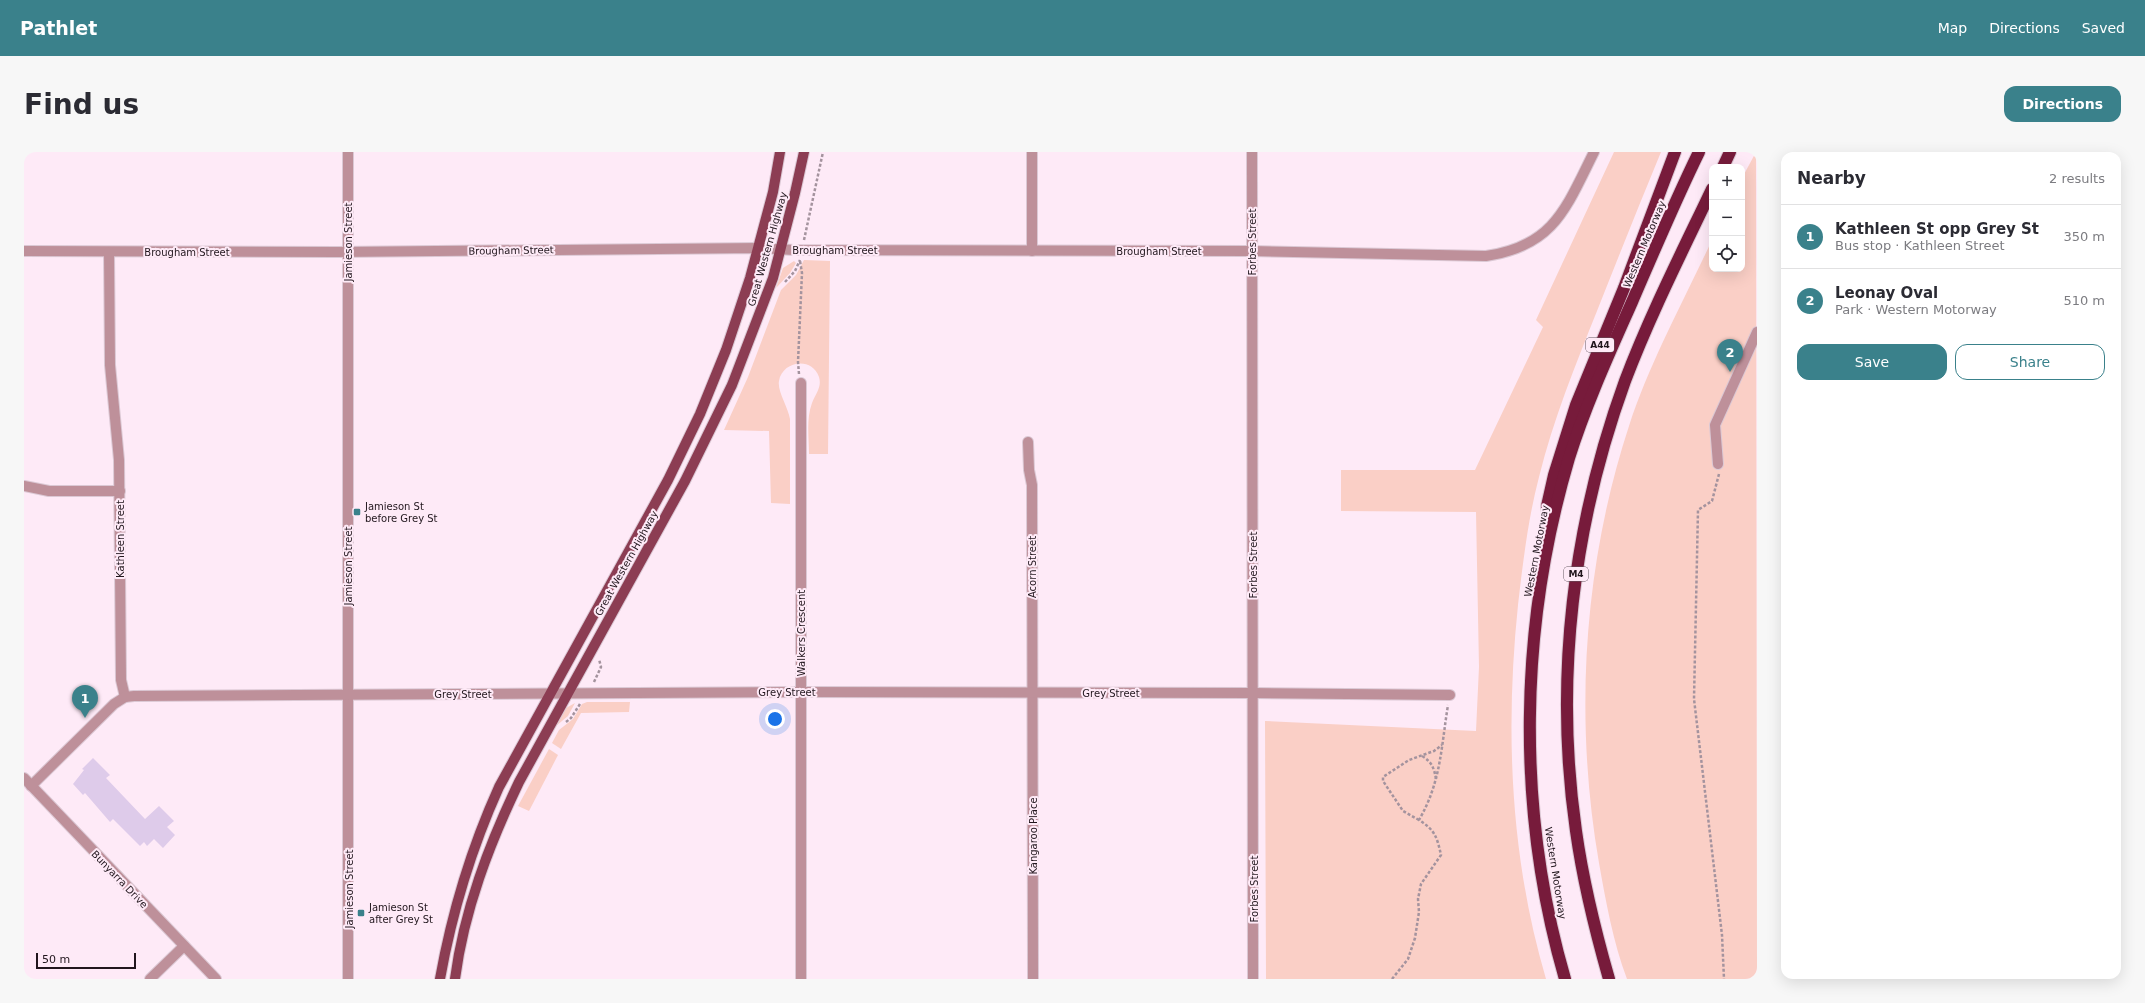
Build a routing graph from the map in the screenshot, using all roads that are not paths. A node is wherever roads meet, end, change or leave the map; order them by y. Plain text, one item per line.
1 (348, 152) edge
2 (780, 152) edge
3 (804, 152) edge
4 (1032, 152) edge
5 (1252, 152) edge
6 (1594, 152) edge
7 (1675, 152) edge
8 (1699, 152) edge
9 (1709, 195) edge
10 (759, 248) junction
11 (781, 249) junction
12 (24, 251) edge
13 (1032, 251) junction
14 (1252, 251) junction
15 (109, 252) junction
16 (348, 252) junction
17 (1757, 332) edge
18 (801, 383) road end
19 (1028, 442) dead end
20 (1718, 464) road end
21 (24, 486) edge
22 (120, 491) junction
23 (1548, 542) junction
24 (568, 692) junction
25 (801, 692) junction
26 (1033, 692) junction
27 (549, 693) junction
28 (1254, 693) junction
29 (348, 694) junction
30 (1450, 695) road end
31 (125, 697) junction
32 (28, 782) edge
33 (184, 946) junction
34 (150, 979) edge
35 (216, 979) edge
36 (348, 979) edge
37 (440, 979) edge
38 (455, 979) edge
39 (801, 979) edge
40 (1032, 979) edge
41 (1254, 979) edge
42 (1565, 979) edge
43 (1609, 979) edge

1 - 16 street, Jamieson Street
2 - 10 main road, Great Western Highway
3 - 11 main road, Great Western Highway
4 - 13 street
5 - 14 street, Forbes Street
6 - 14 street, Brougham Street
7 - 23 highway, A44
8 - 23 highway, Western Motorway
9 - 43 highway, M4
10 - 11 street, Brougham Street
10 - 16 street, Brougham Street
10 - 27 main road, Great Western Highway
11 - 13 street, Brougham Street
11 - 24 main road, Great Western Highway
12 - 15 street, Brougham Street
13 - 14 street, Brougham Street
14 - 28 street, Forbes Street
15 - 16 street, Brougham Street
15 - 22 street, Kathleen Street
16 - 29 street, Jamieson Street
17 - 20 street
18 - 25 street, Walkers Crescent
19 - 26 street, Acorn Street
21 - 22 street
22 - 31 street, Kathleen Street
23 - 42 highway, Western Motorway
24 - 25 street, Grey Street
24 - 27 street, Grey Street
24 - 38 main road, Great Western Highway
25 - 26 street, Grey Street
25 - 39 street, Walkers Crescent
26 - 28 street, Grey Street
26 - 40 street, Kangaroo Place
27 - 29 street, Grey Street
27 - 37 main road, Great Western Highway
28 - 30 street, Grey Street
28 - 41 street, Forbes Street
29 - 31 street, Grey Street
29 - 36 street, Jamieson Street
31 - 32 street
32 - 33 street, Bunyarra Drive
33 - 34 street
33 - 35 street, Bunyarra Drive

